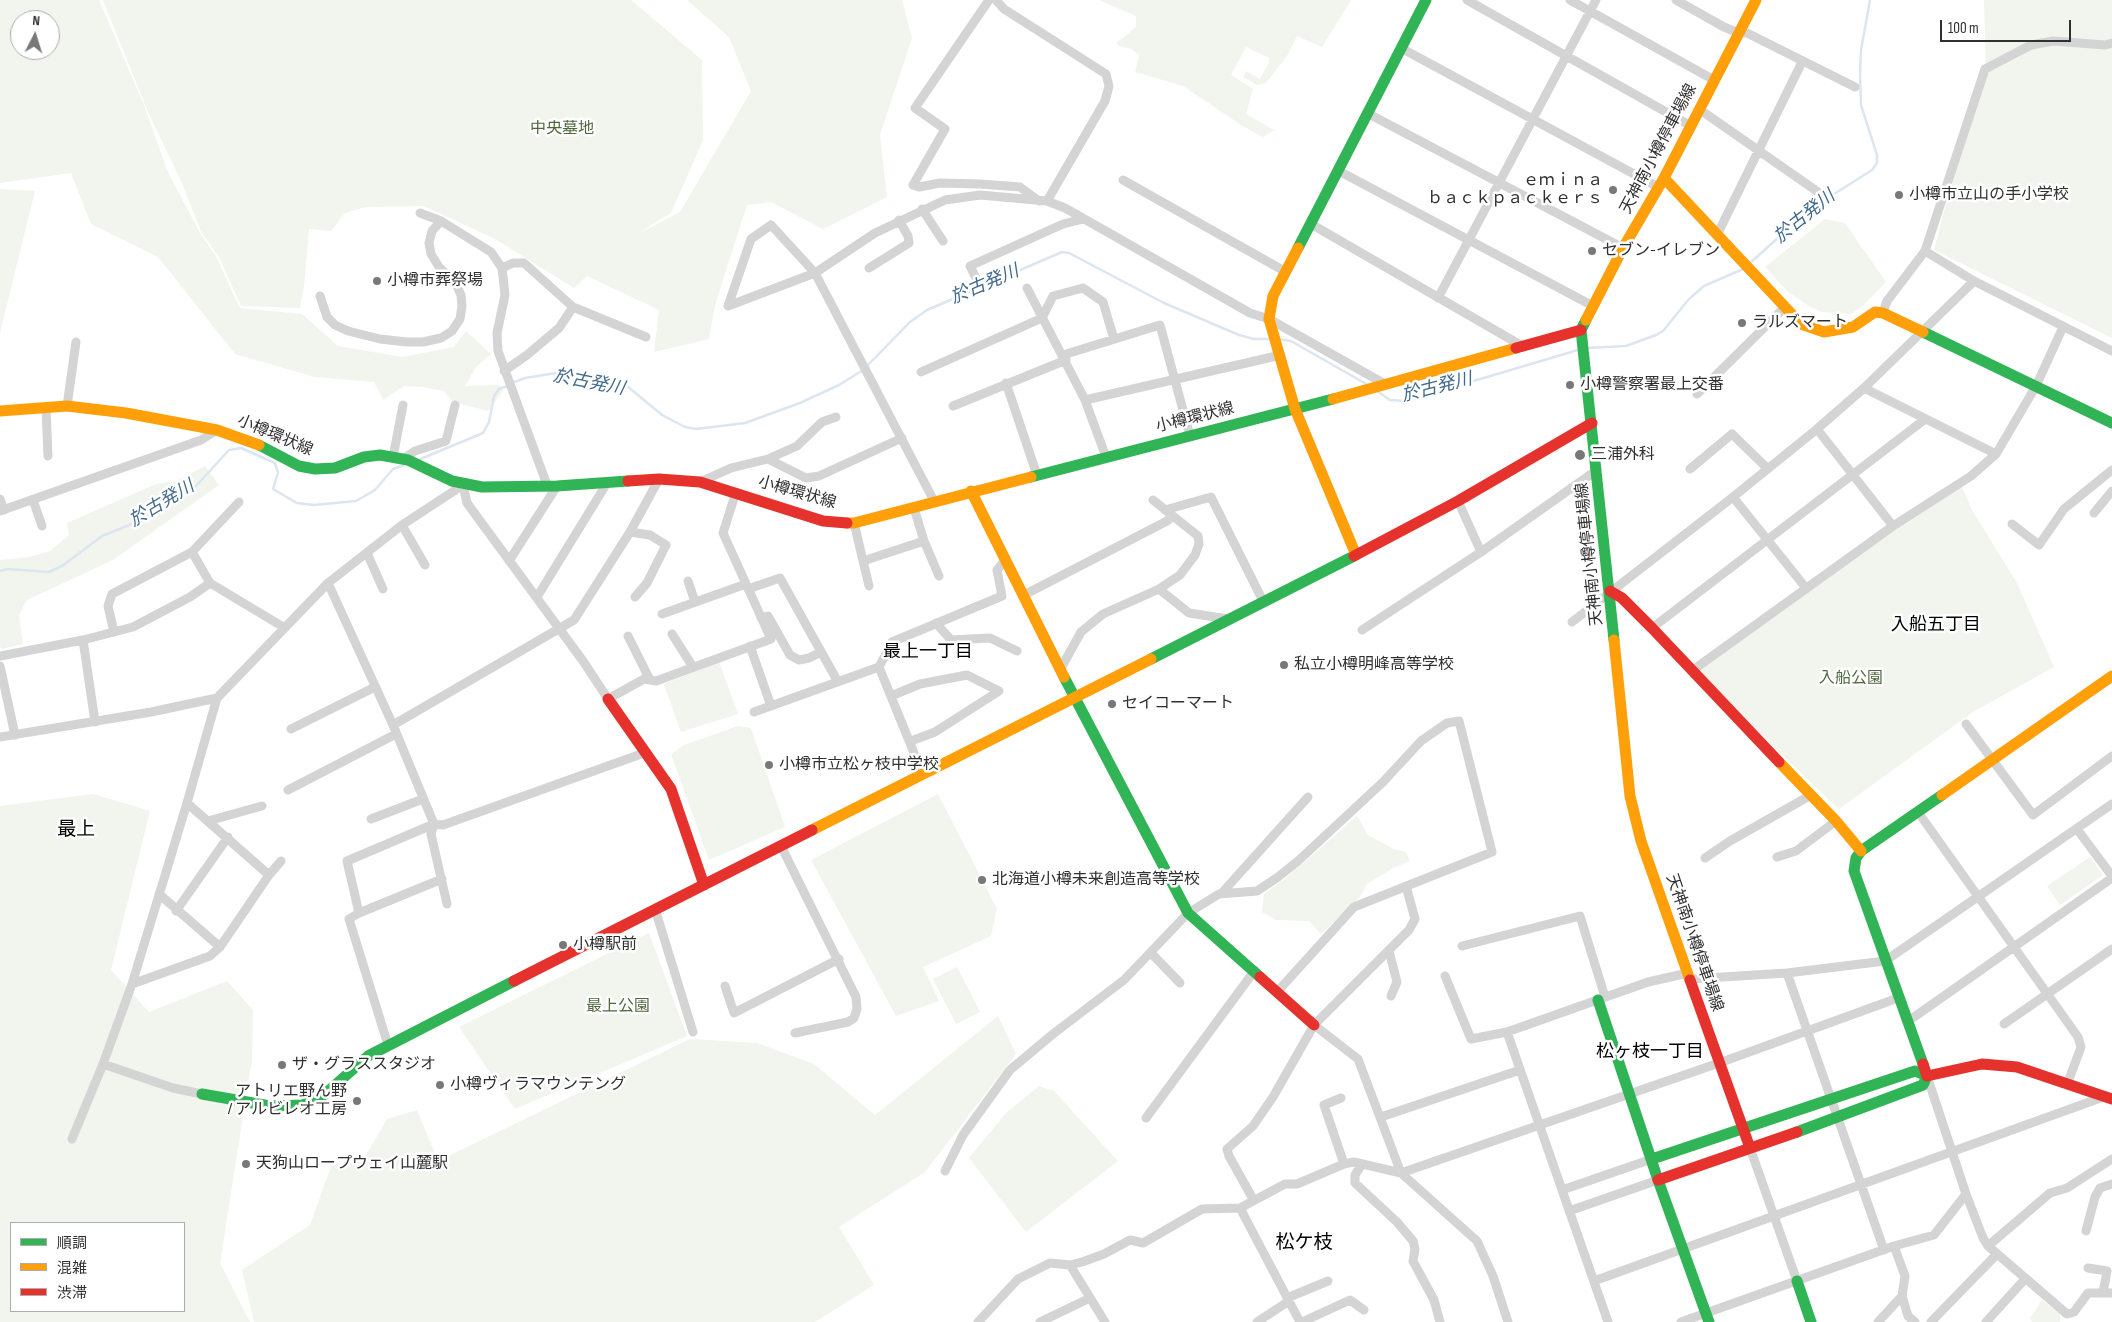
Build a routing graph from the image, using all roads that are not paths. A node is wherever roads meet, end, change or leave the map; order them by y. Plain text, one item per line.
1 (989, 0) edge
2 (996, 0) edge
3 (1426, 0) edge
4 (1467, 0) edge
5 (1570, 0) edge
6 (1596, 0) edge
7 (1676, 0) edge
8 (1756, 0) edge
9 (1590, 12) junction
10 (1739, 33) junction
11 (2112, 43) edge
12 (1401, 48) junction
13 (1567, 58) junction
14 (1802, 62) junction
15 (1714, 80) junction
16 (1855, 87) dead end
17 (1699, 109) junction
18 (1367, 113) junction
19 (1534, 121) junction
20 (1691, 126) junction
21 (1757, 150) junction
22 (1337, 170) junction
23 (1123, 180) dead end
24 (1661, 182) junction
25 (1501, 183) junction
26 (1818, 192) dead end
27 (1044, 202) junction
28 (922, 209) junction
29 (420, 213) dead end
30 (1083, 219) junction
31 (899, 220) junction
32 (441, 221) junction
33 (1311, 224) junction
34 (1717, 235) junction
35 (1470, 240) junction
36 (943, 241) dead end
37 (1622, 248) junction
38 (1925, 251) junction
39 (502, 268) junction
40 (869, 268) dead end
41 (1286, 272) junction
42 (815, 273) junction
43 (977, 280) dead end
44 (1974, 281) junction
45 (1027, 288) dead end
46 (320, 296) dead end
47 (1438, 298) junction
48 (573, 306) junction
49 (1593, 306) junction
50 (1785, 307) junction
51 (1883, 313) junction
52 (1042, 318) junction
53 (1271, 323) junction
54 (2063, 327) junction
55 (1923, 332) junction
56 (1582, 335) junction
57 (646, 337) dead end
58 (1114, 339) junction
59 (76, 342) dead end
60 (1524, 347) junction
61 (2112, 351) edge
62 (1281, 354) junction
63 (1064, 357) junction
64 (504, 371) junction
65 (921, 372) dead end
66 (1175, 380) junction
67 (1006, 383) junction
68 (1382, 384) junction
69 (2036, 386) junction
70 (1864, 388) junction
71 (1697, 394) dead end
72 (1084, 400) junction
73 (403, 405) dead end
74 (456, 405) dead end
75 (67, 406) junction
76 (953, 406) dead end
77 (46, 408) junction
78 (1295, 409) junction
79 (0, 411) edge
80 (836, 417) dead end
81 (1924, 420) junction
82 (1592, 423) junction
83 (2112, 423) edge
84 (1817, 429) junction
85 (217, 430) junction
86 (1190, 436) junction
87 (902, 438) junction
88 (1996, 454) junction
89 (48, 456) dead end
90 (1106, 457) junction
91 (402, 459) junction
92 (768, 459) junction
93 (1690, 469) dead end
94 (1768, 469) junction
95 (1597, 470) junction
96 (2112, 470) edge
97 (1037, 474) junction
98 (1852, 474) junction
99 (659, 479) junction
100 (700, 482) junction
101 (607, 483) junction
102 (463, 485) junction
103 (552, 485) junction
104 (971, 491) junction
105 (2112, 491) edge
106 (736, 492) junction
107 (1733, 497) junction
108 (0, 499) edge
109 (33, 500) junction
110 (1153, 500) dead end
111 (1458, 501) junction
112 (239, 502) dead end
113 (934, 502) junction
114 (914, 508) junction
115 (2, 511) edge
116 (1168, 513) junction
117 (2094, 513) dead end
118 (854, 523) junction
119 (2012, 524) dead end
120 (402, 525) junction
121 (42, 526) dead end
122 (1893, 526) junction
123 (630, 532) junction
124 (1766, 540) junction
125 (924, 541) junction
126 (192, 552) junction
127 (1481, 552) junction
128 (367, 553) junction
129 (1356, 556) junction
130 (1005, 560) junction
131 (509, 561) junction
132 (863, 561) junction
133 (426, 565) dead end
134 (939, 576) dead end
135 (688, 581) dead end
136 (210, 583) junction
137 (328, 583) junction
138 (747, 586) junction
139 (869, 586) dead end
140 (1806, 588) junction
141 (1159, 589) junction
142 (383, 590) dead end
143 (1610, 591) junction
144 (1024, 595) junction
145 (538, 597) junction
146 (635, 597) dead end
147 (1263, 601) junction
148 (695, 602) junction
149 (662, 614) dead end
150 (761, 618) junction
151 (1228, 619) junction
152 (1572, 622) dead end
153 (936, 623) junction
154 (285, 628) junction
155 (1652, 628) junction
156 (561, 629) junction
157 (1362, 630) dead end
158 (114, 632) junction
159 (672, 634) dead end
160 (628, 636) dead end
161 (83, 640) junction
162 (750, 646) junction
163 (1017, 651) dead end
164 (821, 652) junction
165 (0, 656) edge
166 (0, 666) edge
167 (693, 667) junction
168 (879, 667) junction
169 (1060, 670) junction
170 (1693, 670) junction
171 (2112, 676) edge
172 (1, 678) edge
173 (650, 680) junction
174 (838, 682) junction
175 (375, 686) junction
176 (892, 696) junction
177 (1074, 697) junction
178 (216, 698) junction
179 (608, 699) junction
180 (771, 706) junction
181 (754, 712) dead end
182 (96, 722) junction
183 (1966, 724) dead end
184 (393, 725) junction
185 (291, 730) dead end
186 (396, 734) junction
187 (16, 735) junction
188 (0, 737) edge
189 (911, 741) junction
190 (644, 753) junction
191 (2112, 756) edge
192 (1992, 760) junction
193 (923, 774) junction
194 (288, 790) dead end
195 (1812, 795) junction
196 (1308, 797) dead end
197 (423, 798) junction
198 (187, 803) junction
199 (2112, 804) edge
200 (262, 806) dead end
201 (1918, 812) junction
202 (372, 819) dead end
203 (208, 821) junction
204 (1836, 821) junction
205 (434, 824) junction
206 (2077, 829) junction
207 (228, 837) junction
208 (781, 846) junction
209 (1861, 851) junction
210 (1778, 857) dead end
211 (1705, 858) dead end
212 (281, 861) dead end
213 (269, 875) junction
214 (2112, 877) edge
215 (442, 879) junction
216 (704, 885) junction
217 (1406, 886) junction
218 (159, 894) junction
219 (1222, 894) junction
220 (1979, 898) junction
221 (447, 904) dead end
222 (655, 909) junction
223 (176, 910) junction
224 (359, 913) junction
225 (1188, 913) junction
226 (1462, 946) dead end
227 (2012, 946) junction
228 (220, 947) junction
229 (2112, 949) edge
230 (1389, 951) junction
231 (1151, 953) junction
232 (839, 959) junction
233 (1885, 961) junction
234 (1255, 970) junction
235 (1787, 974) junction
236 (1445, 976) dead end
237 (1689, 976) junction
238 (1180, 983) dead end
239 (132, 984) junction
240 (725, 986) dead end
241 (1278, 991) junction
242 (2047, 994) junction
243 (1391, 996) dead end
244 (1602, 998) junction
245 (1898, 998) junction
246 (1907, 1022) junction
247 (2004, 1024) dead end
248 (1314, 1025) junction
249 (1807, 1031) junction
250 (693, 1032) dead end
251 (1507, 1032) junction
252 (795, 1033) dead end
253 (388, 1045) junction
254 (1719, 1063) junction
255 (103, 1064) junction
256 (1520, 1070) junction
257 (1927, 1076) junction
258 (2068, 1082) junction
259 (1629, 1093) junction
260 (202, 1094) joint
261 (1341, 1098) dead end
262 (1831, 1098) junction
263 (2109, 1098) edge
264 (1381, 1117) junction
265 (1146, 1118) dead end
266 (1838, 1118) junction
267 (1539, 1124) junction
268 (1743, 1130) junction
269 (72, 1139) dead end
270 (1750, 1148) junction
271 (1953, 1154) junction
272 (1652, 1159) junction
273 (2112, 1159) edge
274 (1344, 1164) junction
275 (1362, 1164) junction
276 (945, 1171) dead end
277 (2095, 1172) junction
278 (1401, 1173) junction
279 (1658, 1180) junction
280 (2112, 1184) edge
281 (1862, 1186) junction
282 (2100, 1188) junction
283 (1562, 1190) junction
284 (1966, 1194) junction
285 (1253, 1200) junction
286 (1240, 1208) junction
287 (1569, 1211) junction
288 (1776, 1217) junction
289 (2086, 1231) dead end
290 (1894, 1246) junction
291 (1988, 1246) junction
292 (1685, 1249) junction
293 (1884, 1250) junction
294 (1997, 1254) junction
295 (1070, 1264) junction
296 (2088, 1268) dead end
297 (2025, 1279) junction
298 (1328, 1281) dead end
299 (1594, 1281) junction
300 (1796, 1281) junction
301 (2108, 1293) edge
302 (1902, 1296) junction
303 (1090, 1298) junction
304 (1288, 1300) junction
305 (1364, 1310) dead end
306 (1708, 1317) edge
307 (978, 1322) edge
308 (1040, 1322) edge
309 (1105, 1322) edge
310 (1256, 1322) edge
311 (1301, 1322) edge
312 (1440, 1322) edge
313 (1508, 1322) edge
314 (1608, 1322) edge
315 (1681, 1322) edge
316 (1811, 1322) edge
317 (1878, 1322) edge
318 (1915, 1322) edge
319 (1931, 1322) edge
320 (1986, 1322) edge

1 - 27 street
2 - 27 street
3 - 12 street
4 - 13 street
5 - 9 street
6 - 9 street
7 - 10 street
8 - 10 street, 天神南小樽停車場線
9 - 13 street
9 - 15 street
10 - 14 street
10 - 15 street, 天神南小樽停車場線
11 - 38 street
12 - 18 street
12 - 19 street
13 - 19 street
13 - 20 street
14 - 16 street
14 - 21 street
15 - 17 street, 天神南小樽停車場線
17 - 20 street, 天神南小樽停車場線
17 - 21 street
18 - 22 street
18 - 25 street
19 - 24 street
19 - 25 street
20 - 24 street, 天神南小樽停車場線
21 - 26 street
21 - 34 street
22 - 33 street
22 - 35 street
23 - 41 street
24 - 34 street
24 - 37 street, 天神南小樽停車場線
25 - 35 street
25 - 37 street
27 - 28 street
27 - 30 street
28 - 31 street
28 - 36 street
29 - 32 street
30 - 43 street
30 - 53 street
31 - 40 street
31 - 42 street
32 - 39 street
32 - 46 street
33 - 41 street
33 - 47 street
34 - 50 street
35 - 47 street
35 - 49 street
37 - 49 street, 天神南小樽停車場線
38 - 44 street
38 - 51 street
39 - 48 street
39 - 64 street
41 - 53 street
42 - 42 street
42 - 87 street
44 - 54 street
44 - 55 street
45 - 52 street
47 - 60 street
48 - 57 street
48 - 64 street
49 - 56 street, 天神南小樽停車場線
50 - 51 street
50 - 71 street
51 - 55 street
52 - 58 street
52 - 63 street
52 - 65 street
53 - 62 street
53 - 68 street
54 - 61 street
54 - 69 street
55 - 69 street
55 - 70 street
56 - 60 street, 小樽環状線
56 - 82 street, 天神南小樽停車場線
58 - 63 street
58 - 66 street
59 - 75 street
60 - 68 street, 小樽環状線
62 - 66 street
62 - 78 street
63 - 67 street
63 - 72 street
64 - 103 street
66 - 72 street
66 - 86 street
67 - 76 street
67 - 97 street
68 - 78 street, 小樽環状線
69 - 83 street
69 - 88 street
70 - 81 street
70 - 84 street
72 - 90 street
73 - 91 street
74 - 91 street
75 - 77 street, 小樽環状線
75 - 85 street, 小樽環状線
77 - 79 street, 小樽環状線
77 - 89 street
78 - 86 street, 小樽環状線
78 - 129 street
80 - 92 street
81 - 88 street
81 - 98 street
82 - 95 street, 天神南小樽停車場線
82 - 111 street
84 - 94 street
84 - 98 street
85 - 91 street, 小樽環状線
85 - 109 street
86 - 90 street, 小樽環状線
87 - 92 street
87 - 113 street
88 - 122 street
90 - 97 street, 小樽環状線
91 - 102 street, 小樽環状線
92 - 100 street
93 - 94 street
94 - 107 street
95 - 127 street
95 - 143 street, 天神南小樽停車場線
96 - 119 street
97 - 104 street, 小樽環状線
98 - 122 street
98 - 124 street
99 - 100 street, 小樽環状線
99 - 101 street, 小樽環状線
99 - 123 street
100 - 106 street, 小樽環状線
101 - 103 street, 小樽環状線
101 - 145 street
102 - 103 street, 小樽環状線
102 - 120 street
102 - 131 street
103 - 131 street
104 - 113 street, 小樽環状線
104 - 130 street
105 - 117 street
106 - 118 street, 小樽環状線
106 - 138 street
107 - 124 street
107 - 143 street
108 - 115 street
109 - 115 street
109 - 121 street
110 - 116 street
111 - 127 street
111 - 129 street
112 - 126 street
113 - 114 street, 小樽環状線
114 - 118 street, 小樽環状線
114 - 125 street
116 - 141 street
116 - 144 street
116 - 147 street
118 - 132 street
120 - 128 street
120 - 133 street
122 - 140 street
123 - 146 street
123 - 156 street
124 - 140 street
124 - 155 street
125 - 132 street
125 - 134 street
126 - 136 street
126 - 158 street
127 - 157 street
128 - 137 street
128 - 142 street
129 - 147 street
130 - 144 street
130 - 153 street
131 - 145 street
132 - 139 street
135 - 148 street
136 - 154 street
136 - 158 street
137 - 154 street
137 - 175 street
138 - 148 street
138 - 150 street
138 - 164 street
140 - 170 street
141 - 151 street
141 - 169 street
143 - 152 street
143 - 155 street
143 - 237 street, 天神南小樽停車場線
144 - 169 street
145 - 156 street
147 - 151 street
148 - 149 street
150 - 162 street
150 - 164 street
151 - 177 street
153 - 163 street
153 - 168 street
154 - 178 street
155 - 170 street
156 - 179 street
156 - 184 street
158 - 161 street
159 - 167 street
160 - 173 street
161 - 165 street
161 - 182 street
162 - 167 street
162 - 180 street
164 - 174 street
166 - 172 street
167 - 173 street
168 - 174 street
168 - 176 street
169 - 177 street
170 - 195 street
171 - 192 street
172 - 187 street
173 - 179 street
174 - 180 street
175 - 184 street
175 - 185 street
176 - 189 street
176 - 189 street
177 - 193 street
177 - 225 street
178 - 182 street
178 - 198 street
179 - 190 street
180 - 181 street
182 - 187 street
183 - 192 street
184 - 186 street
186 - 194 street
186 - 197 street
187 - 188 street
189 - 193 street
190 - 205 street
190 - 216 street
191 - 192 street
192 - 201 street
193 - 208 street
195 - 204 street
195 - 211 street
196 - 219 street
197 - 202 street
197 - 205 street
198 - 203 street
198 - 218 street
199 - 206 street
200 - 203 street
201 - 209 street
201 - 220 street
203 - 207 street
204 - 209 street
204 - 210 street
205 - 215 street
205 - 224 street
206 - 214 street
206 - 220 street
207 - 213 street
207 - 223 street
208 - 216 street
208 - 232 street
209 - 233 street
212 - 213 street
213 - 228 street
214 - 227 street
215 - 221 street
215 - 224 street
216 - 222 street
217 - 219 street
217 - 230 street
217 - 241 street
218 - 223 street
218 - 239 street
219 - 225 street
220 - 227 street
220 - 233 street
222 - 250 street
222 - 253 street
223 - 228 street
224 - 253 street
225 - 231 street
225 - 234 street
226 - 244 street
227 - 242 street
227 - 246 street
228 - 239 street
229 - 242 street
230 - 243 street
230 - 248 street
231 - 238 street
231 - 276 street
232 - 240 street
232 - 252 street
233 - 235 street
233 - 245 street
234 - 241 street
234 - 265 street
235 - 237 street
235 - 249 street
236 - 251 street
237 - 244 street
237 - 254 street, 天神南小樽停車場線
239 - 255 street
241 - 248 street
242 - 247 street
242 - 258 street
244 - 251 street
244 - 259 street
245 - 246 street
245 - 249 street
246 - 257 street
248 - 264 street
248 - 285 street
249 - 254 street
249 - 262 street
251 - 256 street
253 - 260 street
254 - 259 street
254 - 268 street, 天神南小樽停車場線
255 - 260 street
255 - 269 street
256 - 264 street
256 - 267 street
257 - 258 street
257 - 262 street
257 - 266 street
257 - 271 street
258 - 263 street
259 - 267 street
259 - 272 street
261 - 274 street
262 - 266 street
262 - 268 street
263 - 271 street
264 - 278 street
266 - 270 street
266 - 281 street
267 - 278 street
267 - 283 street
268 - 270 street, 天神南小樽停車場線
268 - 272 street
270 - 279 street
270 - 288 street
271 - 281 street
271 - 284 street
272 - 279 street
272 - 283 street
273 - 277 street
274 - 275 street
274 - 285 street
275 - 278 street
275 - 312 street
277 - 282 street
277 - 291 street
278 - 313 street
279 - 287 street
279 - 292 street
280 - 282 street
281 - 288 street
281 - 293 street
282 - 289 street
283 - 287 street
284 - 290 street
284 - 291 street
285 - 286 street
286 - 295 street
286 - 304 street
287 - 299 street
288 - 292 street
288 - 300 street
290 - 293 street
290 - 302 street
291 - 294 street
292 - 299 street
292 - 306 street
293 - 300 street
294 - 297 street
294 - 319 street
295 - 303 street
295 - 307 street
296 - 301 street
297 - 301 street
297 - 320 street
298 - 304 street
299 - 314 street
300 - 306 street
300 - 316 street
302 - 317 street
302 - 318 street
303 - 308 street
303 - 309 street
304 - 310 street
304 - 311 street
305 - 311 street
306 - 315 street

